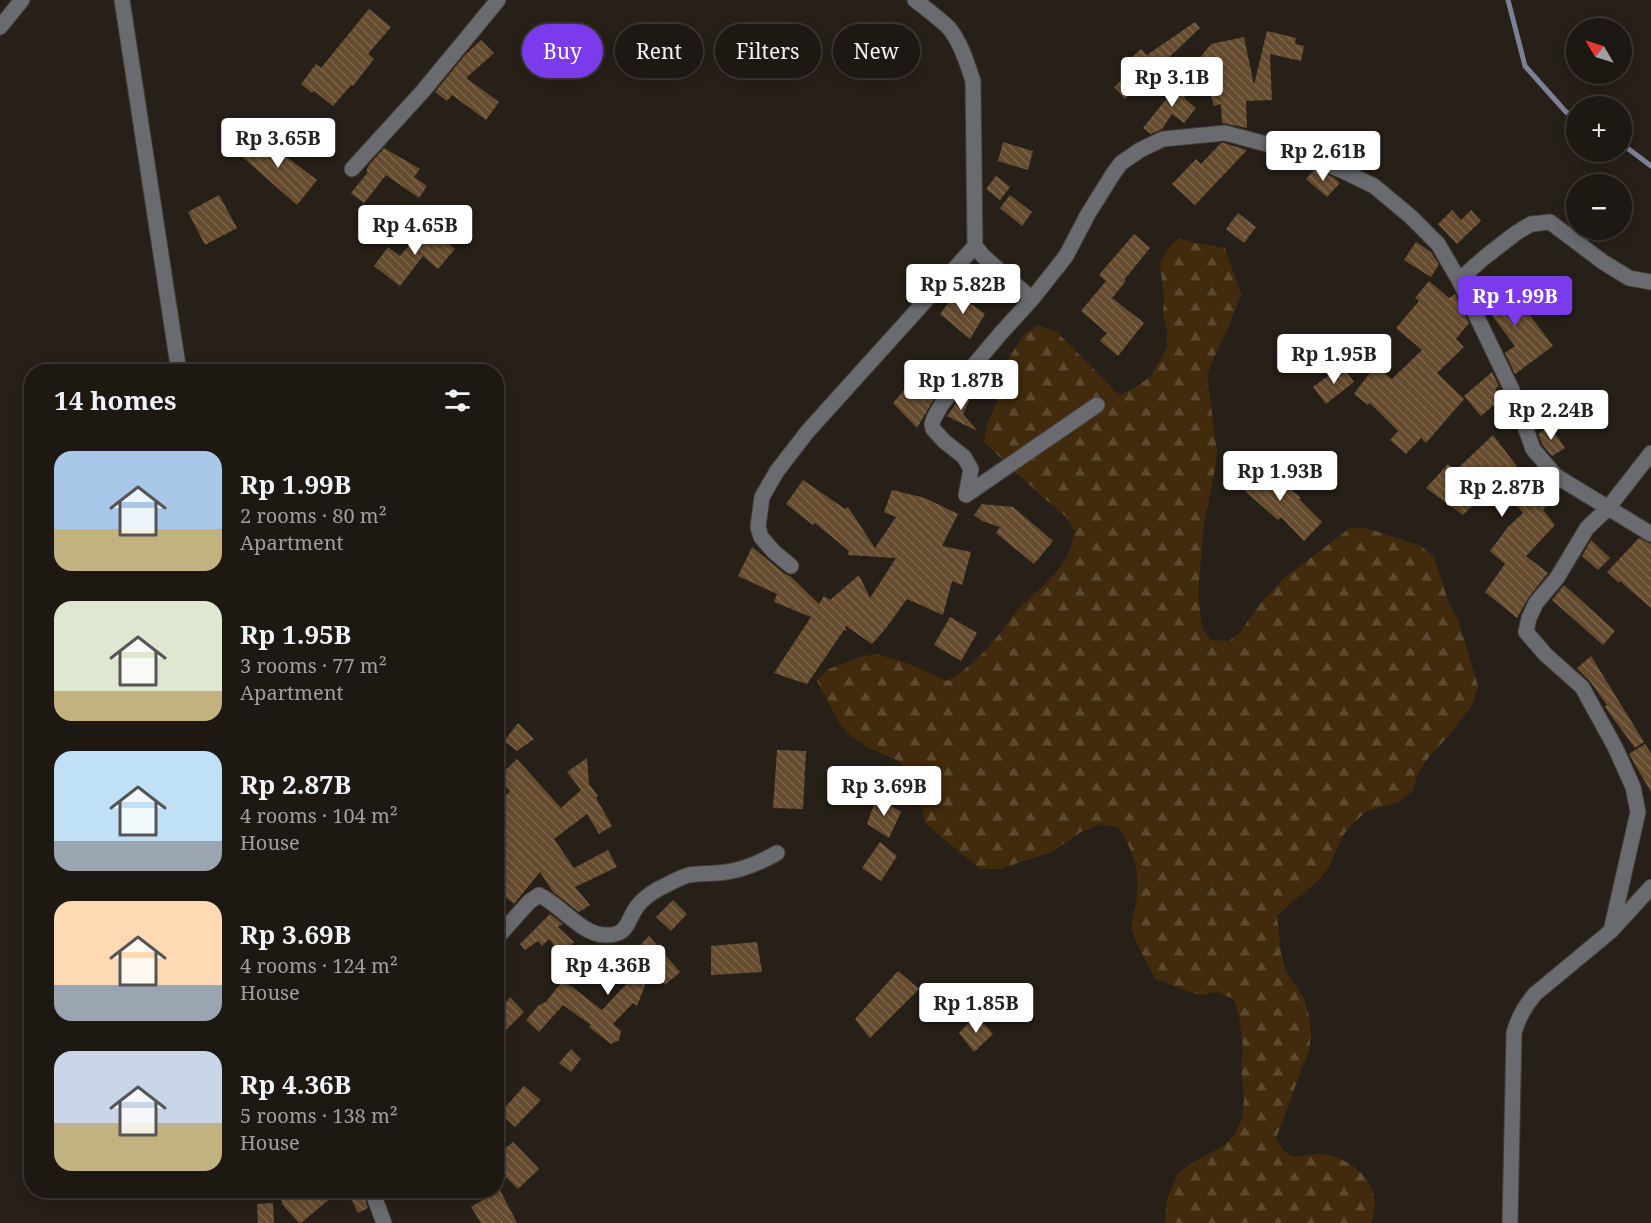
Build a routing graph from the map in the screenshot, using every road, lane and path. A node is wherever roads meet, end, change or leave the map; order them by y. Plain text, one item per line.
1 (22, 0) edge
2 (122, 0) edge
3 (498, 0) edge
4 (915, 0) edge
5 (0, 27) edge
6 (352, 169) dead end
7 (975, 246) junction
8 (1459, 280) junction
9 (1651, 282) edge
10 (1032, 299) junction
11 (178, 364) edge
12 (1097, 405) dead end
13 (1651, 453) edge
14 (1608, 508) junction
15 (1651, 534) edge
16 (791, 566) dead end
17 (777, 853) dead end
18 (1651, 887) edge
19 (504, 930) edge
20 (1611, 931) junction
21 (375, 1198) edge
22 (384, 1223) edge
23 (1510, 1223) edge

1 - 5 street
2 - 11 street
3 - 6 street
4 - 7 street
7 - 10 street
7 - 16 street
8 - 9 street
8 - 10 street
8 - 14 street
10 - 12 street
13 - 14 street
14 - 15 street
14 - 20 street
17 - 19 street
18 - 20 street
20 - 23 street
21 - 22 street

